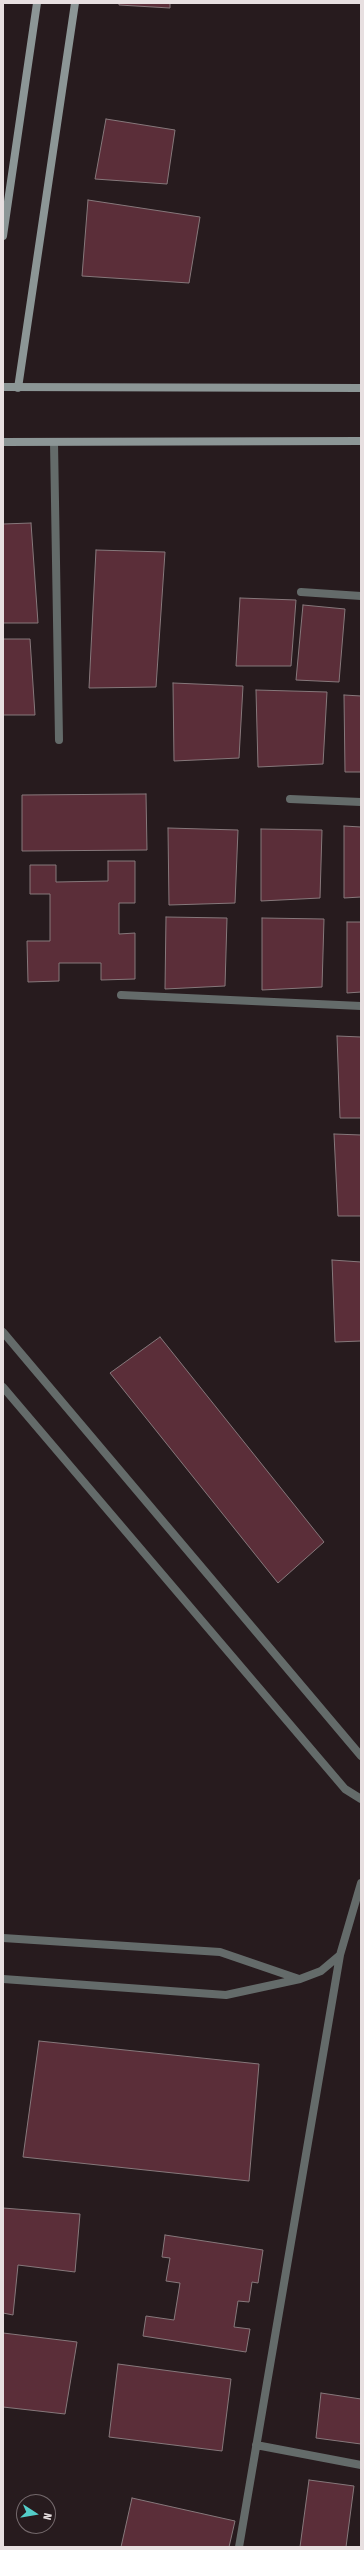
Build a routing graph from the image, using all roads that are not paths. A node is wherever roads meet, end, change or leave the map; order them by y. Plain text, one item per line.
1 (37, 3) edge
2 (75, 3) edge
3 (3, 236) edge
4 (3, 387) edge
5 (18, 388) junction
6 (361, 388) edge
7 (361, 441) edge
8 (3, 442) edge
9 (54, 442) junction
10 (302, 592) dead end
11 (361, 596) edge
12 (59, 740) dead end
13 (290, 799) dead end
14 (361, 802) edge
15 (121, 995) dead end
16 (361, 1006) edge
17 (3, 1332) edge
18 (3, 1387) edge
19 (361, 1756) edge
20 (361, 1799) edge
21 (361, 1883) edge
22 (3, 1938) edge
23 (340, 1955) junction
24 (3, 1979) edge
25 (300, 1979) junction
26 (256, 2445) junction
27 (361, 2465) edge
28 (239, 2547) edge

1 - 3 main road
2 - 5 main road
4 - 5 main road
5 - 6 main road
7 - 9 main road
8 - 9 main road
9 - 12 street
10 - 11 street
13 - 14 street
15 - 16 street
17 - 19 street
18 - 20 street
21 - 23 street
22 - 25 street
23 - 25 street
23 - 26 street
24 - 25 street
26 - 27 street
26 - 28 street

